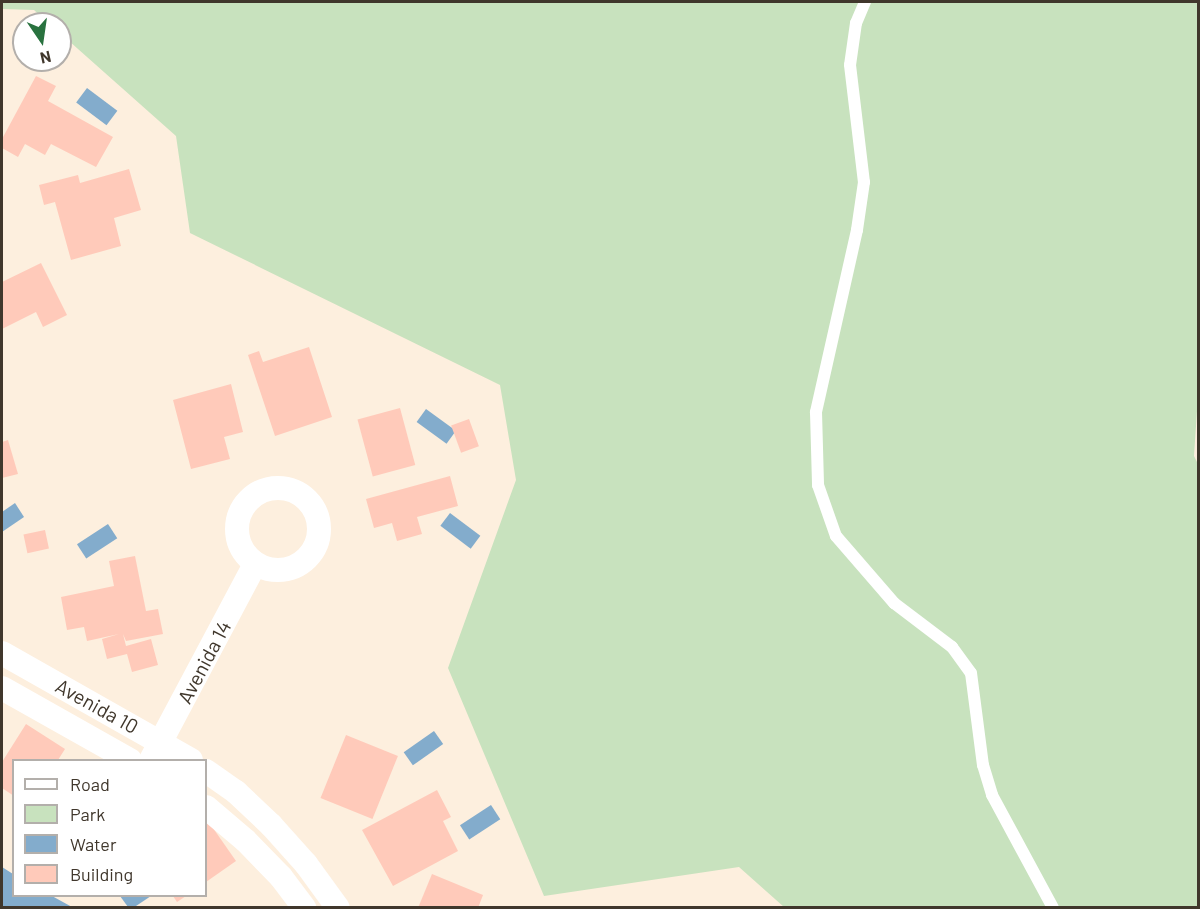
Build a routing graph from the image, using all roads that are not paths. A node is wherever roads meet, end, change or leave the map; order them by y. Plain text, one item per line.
1 (865, 2) edge
2 (255, 564) dead end
3 (2, 653) edge
4 (2, 688) edge
5 (157, 751) edge
6 (128, 759) edge
7 (187, 759) edge
8 (207, 772) edge
9 (207, 808) edge
10 (316, 879) junction
11 (299, 901) edge
12 (338, 908) edge
13 (1053, 908) edge

1 - 13 lane
2 - 5 street, Avenida 14
3 - 5 street, Avenida 10
4 - 6 street, Avenida 10
5 - 7 street, Avenida 10
8 - 10 street
9 - 11 street
10 - 11 street
10 - 12 street

